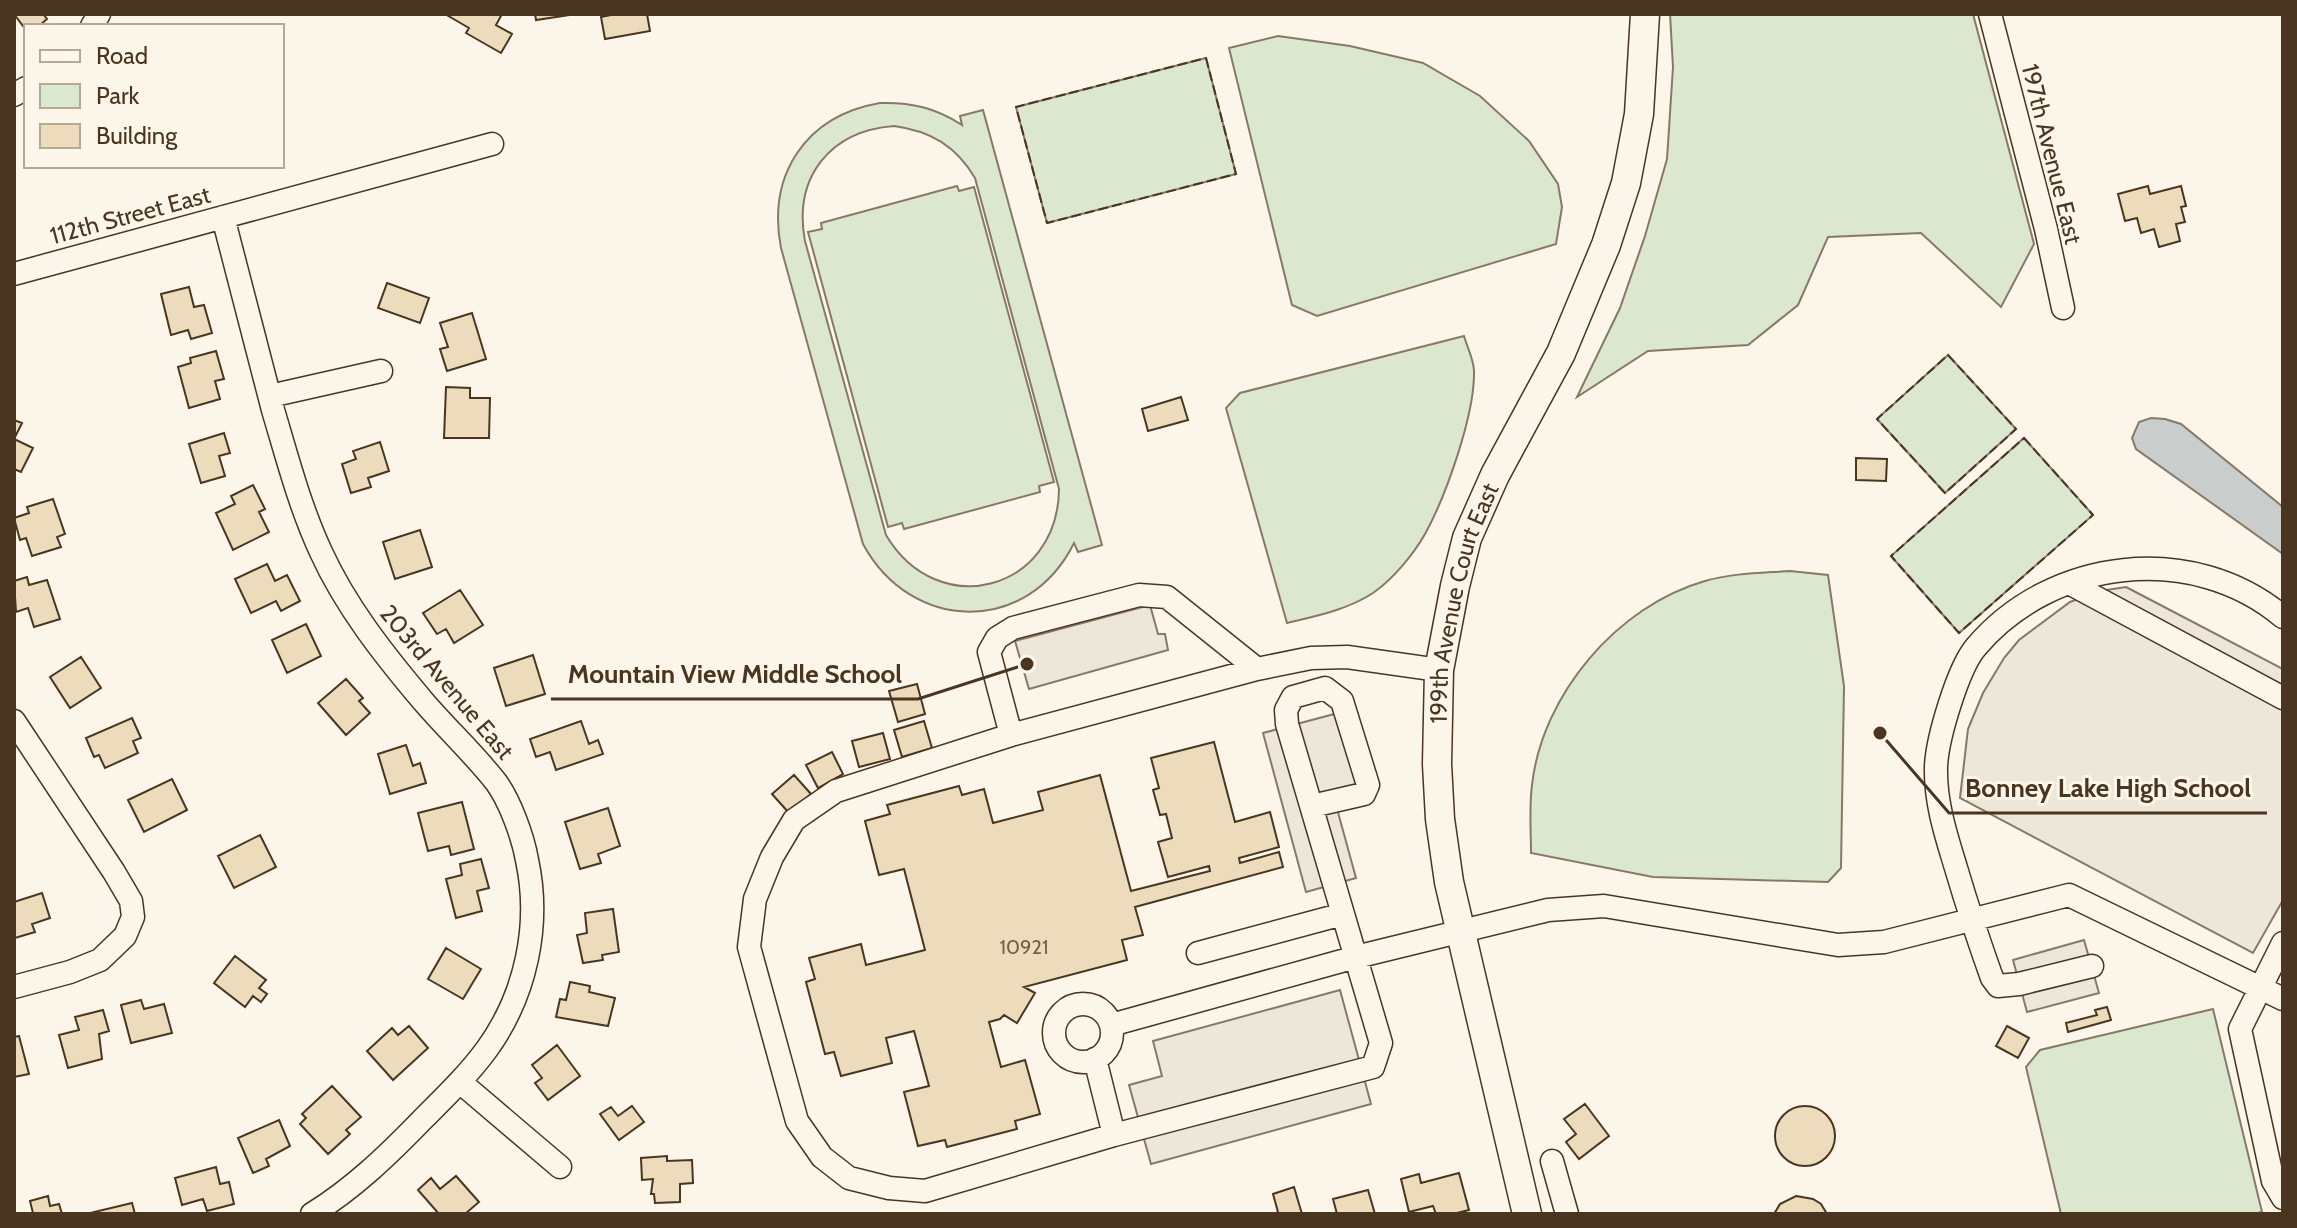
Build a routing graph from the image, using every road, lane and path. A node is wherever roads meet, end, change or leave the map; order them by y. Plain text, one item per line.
1 (1645, 14) edge
2 (1990, 14) edge
3 (492, 144) dead end
4 (223, 217) junction
5 (14, 274) edge
6 (2063, 308) dead end
7 (381, 371) dead end
8 (270, 396) junction
9 (2069, 583) junction
10 (2283, 617) edge
11 (1257, 669) junction
12 (1439, 670) junction
13 (2283, 698) edge
14 (14, 721) edge
15 (1011, 735) junction
16 (1312, 806) junction
17 (1343, 914) junction
18 (1972, 921) junction
19 (1462, 930) junction
20 (2283, 943) edge
21 (1198, 953) dead end
22 (1356, 957) junction
23 (2092, 966) dead end
24 (14, 987) edge
25 (2260, 987) junction
26 (2283, 999) edge
27 (1111, 1025) junction
28 (1095, 1059) junction
29 (460, 1082) junction
30 (1114, 1135) junction
31 (1552, 1161) dead end
32 (560, 1167) dead end
33 (2283, 1198) edge
34 (312, 1214) edge
35 (1527, 1214) edge
36 (1567, 1214) edge

1 - 12 main road, 199th Avenue Court East
2 - 6 street, 197th Avenue East
3 - 4 street, 112th Street East
4 - 5 street, 112th Street East
4 - 8 street, 203rd Avenue East
7 - 8 street
8 - 29 street, 203rd Avenue East
9 - 10 street
9 - 13 street
9 - 18 street
11 - 12 street
11 - 15 street
11 - 15 street
12 - 19 main road, 199th Avenue Court East
14 - 24 street
15 - 30 street
16 - 16 street
16 - 17 street
17 - 21 street
17 - 22 street
18 - 19 street
18 - 23 street
18 - 25 street
19 - 22 street
19 - 35 main road, 199th Avenue Court East
20 - 25 street
22 - 27 street
22 - 30 street
25 - 26 street
25 - 33 street
27 - 28 street
27 - 28 street
28 - 30 street
29 - 32 street
29 - 34 street, 203rd Avenue East
31 - 36 street

